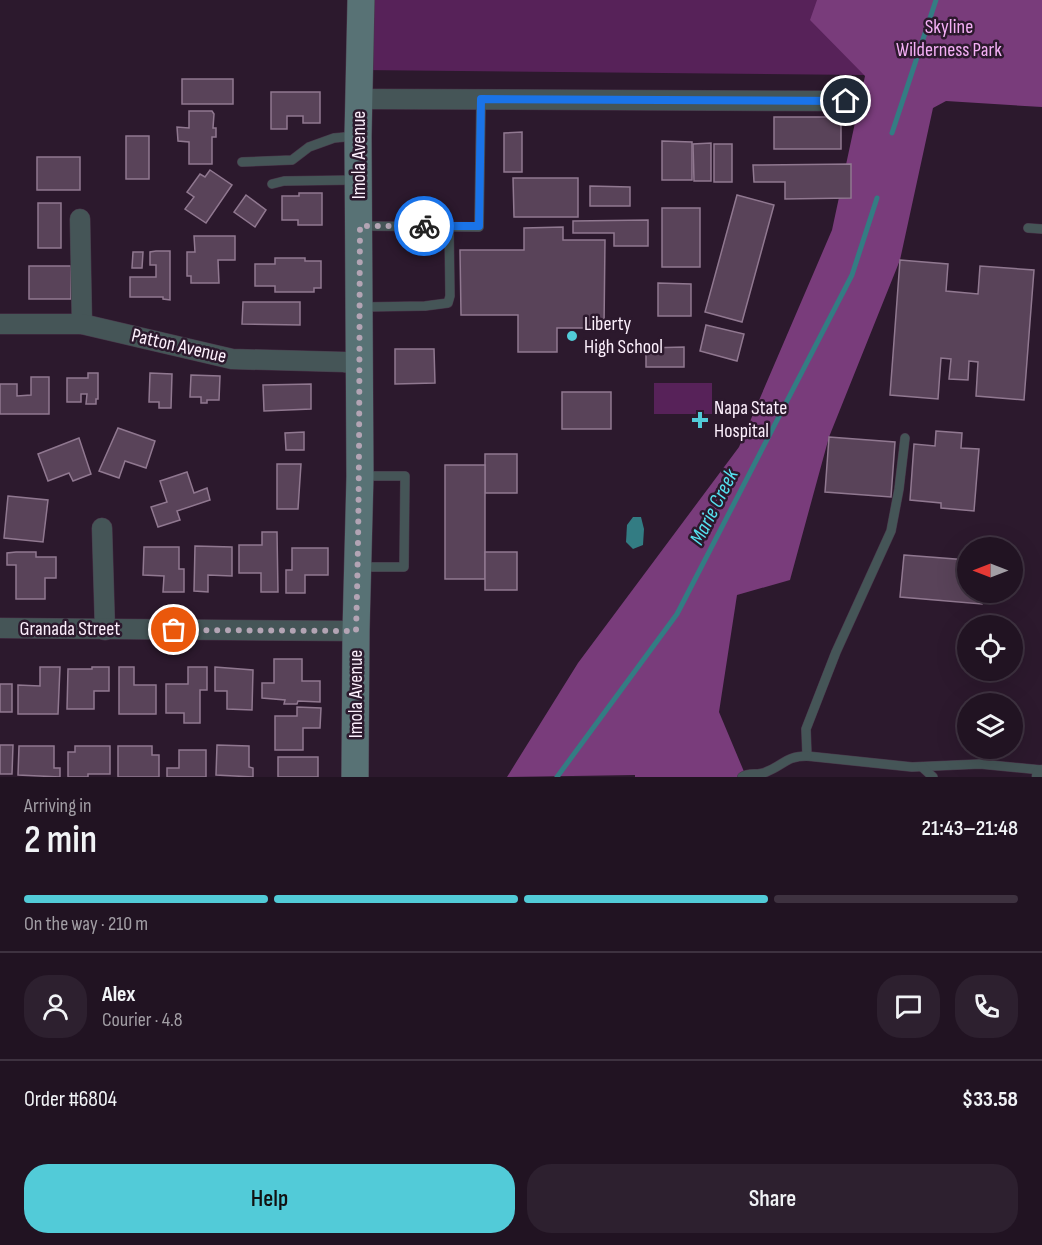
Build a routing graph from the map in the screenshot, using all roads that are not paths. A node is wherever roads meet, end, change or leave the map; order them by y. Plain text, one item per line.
1 (361, 0) edge
2 (360, 99) junction
3 (481, 99) junction
4 (846, 101) dead end
5 (358, 136) junction
6 (242, 162) dead end
7 (359, 180) junction
8 (272, 184) dead end
9 (80, 219) dead end
10 (360, 226) junction
11 (448, 226) junction
12 (1028, 228) dead end
13 (1042, 229) edge
14 (359, 307) junction
15 (0, 324) edge
16 (82, 324) junction
17 (358, 364) junction
18 (905, 438) dead end
19 (360, 476) junction
20 (102, 528) dead end
21 (358, 567) junction
22 (0, 628) edge
23 (105, 630) junction
24 (356, 631) junction
25 (807, 756) junction
26 (922, 767) junction
27 (1042, 770) edge
28 (355, 777) edge
29 (742, 777) edge
30 (933, 777) edge

1 - 2 street, Imola Avenue
2 - 3 street
2 - 5 street, Imola Avenue
3 - 4 street
3 - 11 lane
5 - 6 lane
5 - 7 street, Imola Avenue
7 - 8 lane
7 - 10 street, Imola Avenue
9 - 16 street
10 - 11 lane
10 - 14 street, Imola Avenue
11 - 14 lane
12 - 13 lane
14 - 17 street, Imola Avenue
15 - 16 street, Patton Avenue
16 - 17 street, Patton Avenue
17 - 19 street, Imola Avenue
18 - 25 lane
19 - 21 street, Imola Avenue
19 - 21 lane
20 - 23 street
21 - 24 street, Imola Avenue
22 - 23 street, Granada Street
23 - 24 street, Granada Street
24 - 28 street, Imola Avenue
25 - 26 lane
25 - 29 lane
26 - 27 lane
26 - 30 lane

